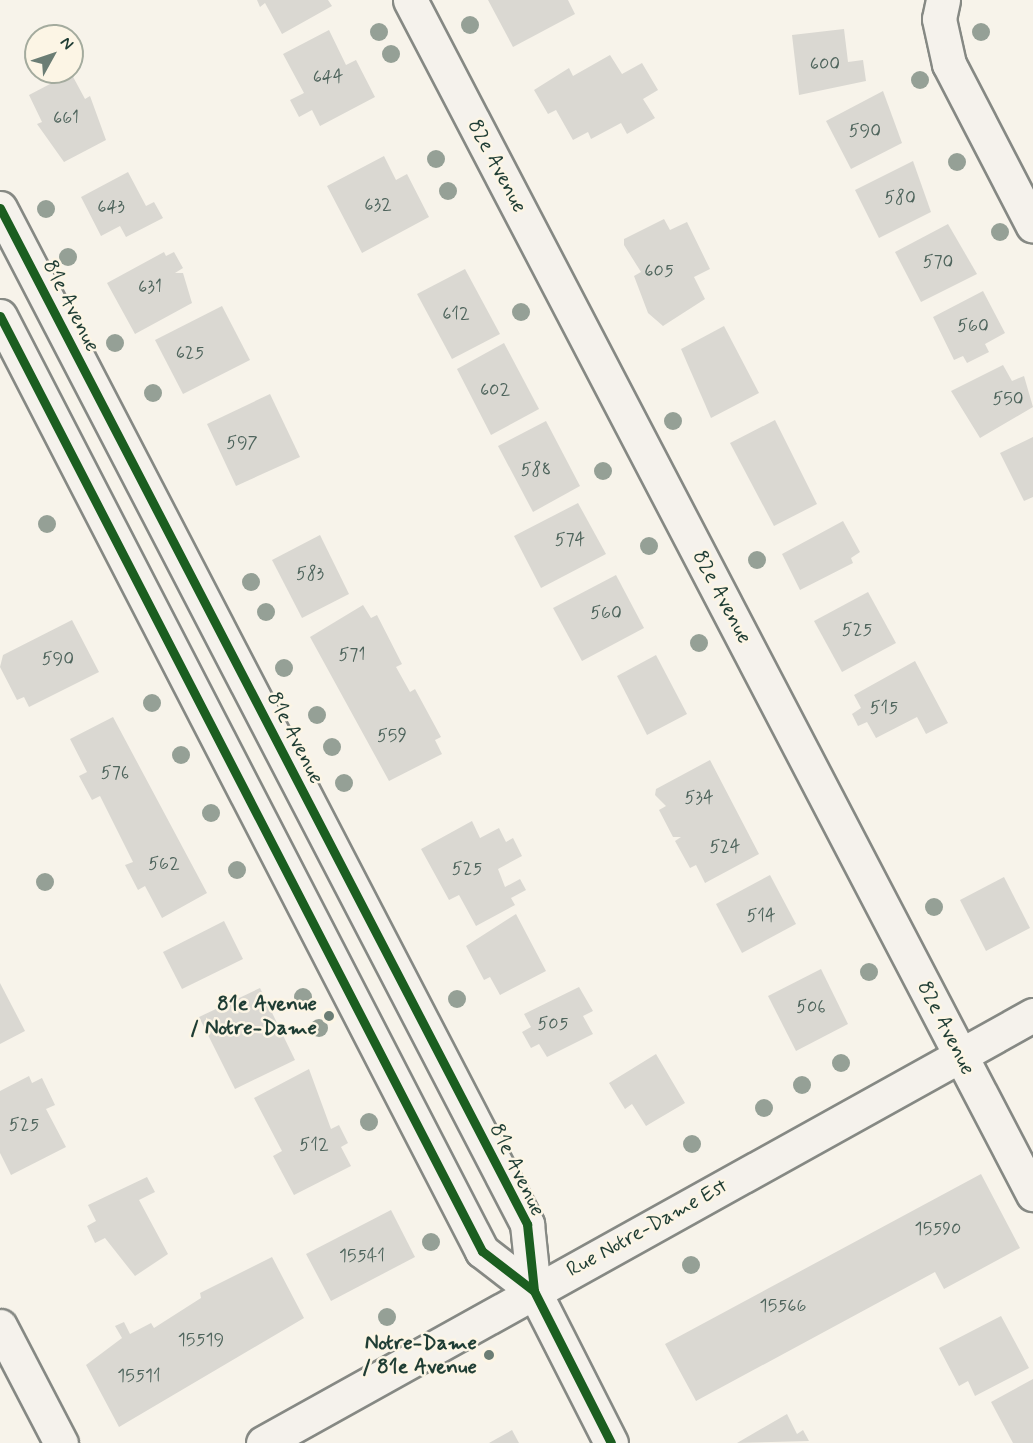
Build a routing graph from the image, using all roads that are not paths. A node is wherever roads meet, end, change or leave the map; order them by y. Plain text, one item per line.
1 (410, 0) edge
2 (943, 0) edge
3 (0, 208) edge
4 (1033, 226) edge
5 (0, 316) edge
6 (1033, 1015) edge
7 (961, 1055) junction
8 (1033, 1194) edge
9 (534, 1291) junction
10 (0, 1326) edge
11 (61, 1443) edge
12 (263, 1443) edge
13 (611, 1443) edge

1 - 7 street, 82e Avenue
2 - 4 street
3 - 9 street, 81e Avenue
5 - 9 street, 81e Avenue
6 - 7 street, Rue Notre-Dame Est
7 - 8 street, 82e Avenue
7 - 9 street, Rue Notre-Dame Est
9 - 12 street, Rue Notre-Dame Est
9 - 13 street, 81e Avenue
10 - 11 street

